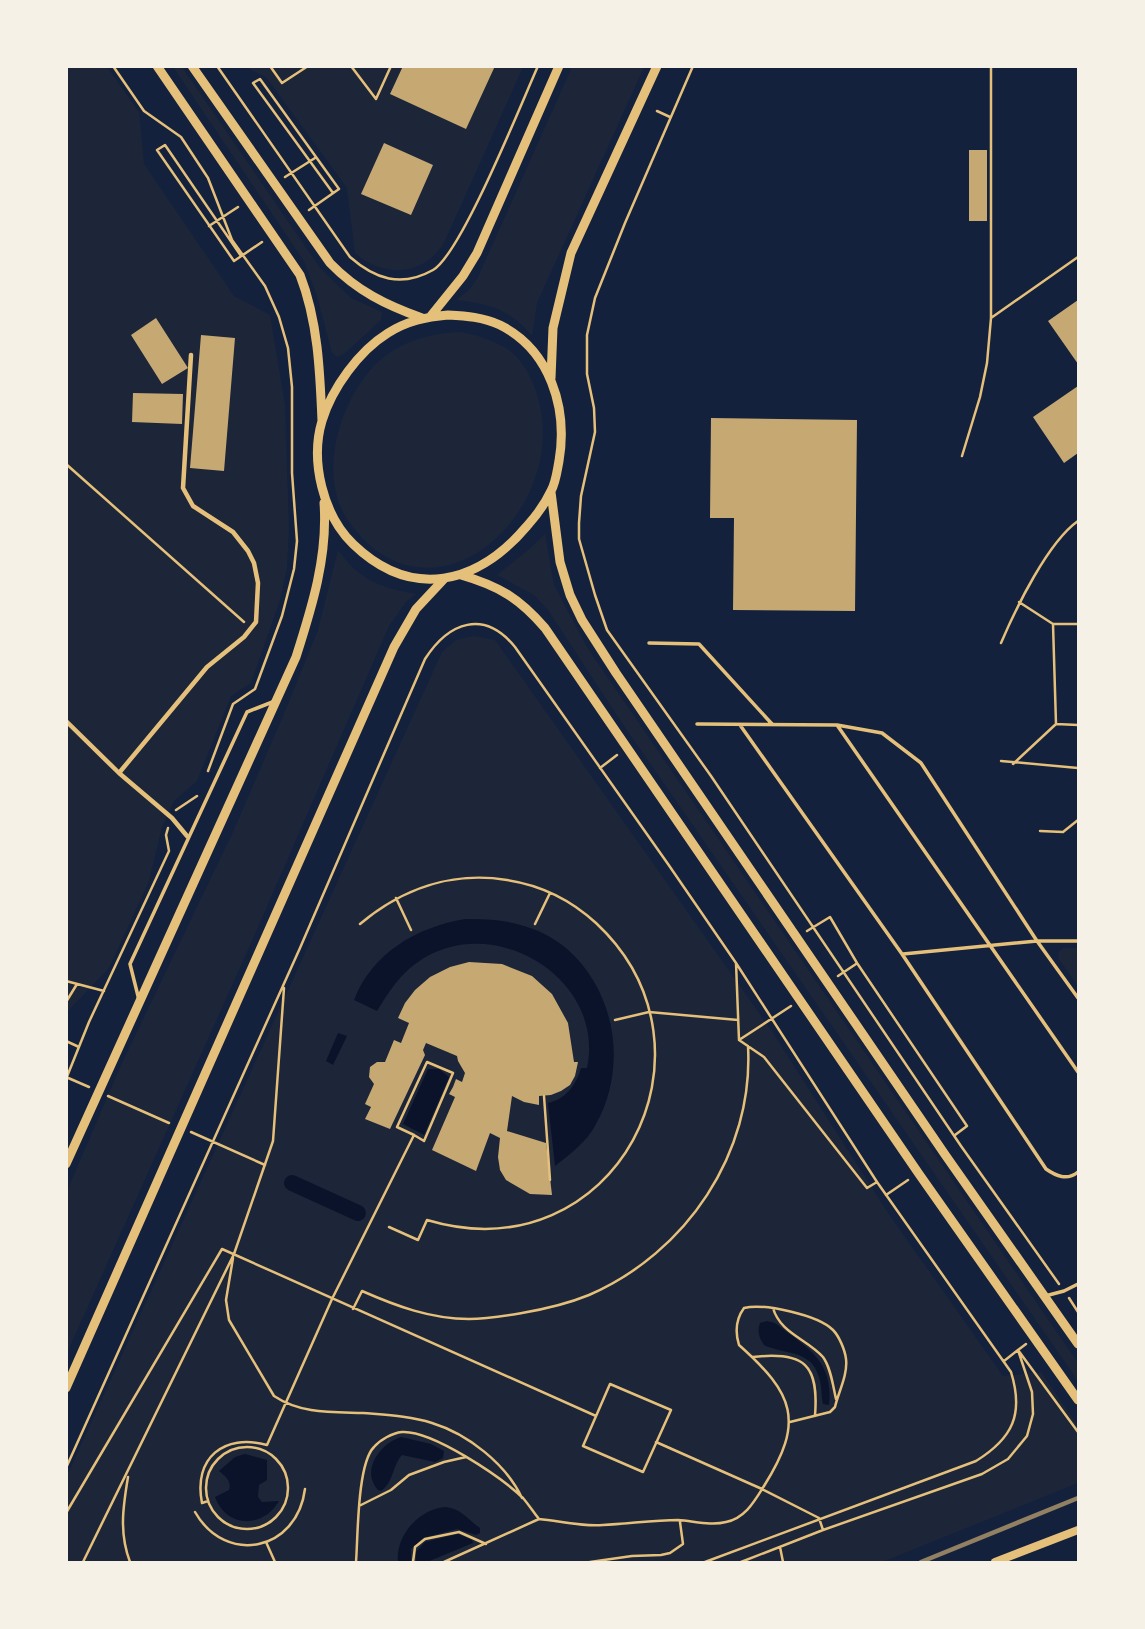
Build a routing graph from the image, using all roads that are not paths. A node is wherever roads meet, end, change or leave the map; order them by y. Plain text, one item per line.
1 (157, 66) edge
2 (192, 66) edge
3 (559, 66) edge
4 (657, 66) edge
5 (427, 317) junction
6 (191, 355) dead end
7 (551, 379) junction
8 (322, 422) junction
9 (551, 492) junction
10 (324, 494) junction
11 (461, 575) junction
12 (444, 579) junction
13 (649, 643) dead end
14 (277, 701) junction
15 (66, 721) edge
16 (697, 724) dead end
17 (772, 724) junction
18 (740, 725) junction
19 (837, 725) junction
20 (119, 773) junction
21 (187, 836) junction
22 (1037, 941) junction
23 (1079, 941) edge
24 (988, 945) junction
25 (902, 954) junction
26 (1079, 998) edge
27 (140, 1002) junction
28 (1079, 1072) edge
29 (66, 1164) edge
30 (1079, 1172) edge
31 (1079, 1284) edge
32 (1045, 1296) junction
33 (1079, 1344) edge
34 (66, 1388) edge
35 (1079, 1400) edge
36 (1079, 1530) edge
37 (995, 1563) edge

1 - 8 main road
2 - 5 main road
3 - 5 main road
4 - 7 main road
5 - 7 main road
5 - 8 main road
6 - 20 street
7 - 9 main road
8 - 10 main road
9 - 11 main road
9 - 32 main road
10 - 12 main road
10 - 14 main road
11 - 12 main road
11 - 35 main road
12 - 34 main road
13 - 17 lane
14 - 21 lane
14 - 27 main road
15 - 20 street
16 - 18 lane
17 - 18 lane
17 - 19 lane
18 - 25 lane
19 - 22 lane
19 - 24 lane
20 - 21 street
21 - 27 lane
22 - 23 lane
22 - 24 lane
22 - 26 lane
24 - 25 lane
24 - 28 lane
25 - 30 lane
27 - 29 main road
31 - 32 lane
32 - 33 main road
36 - 37 street

